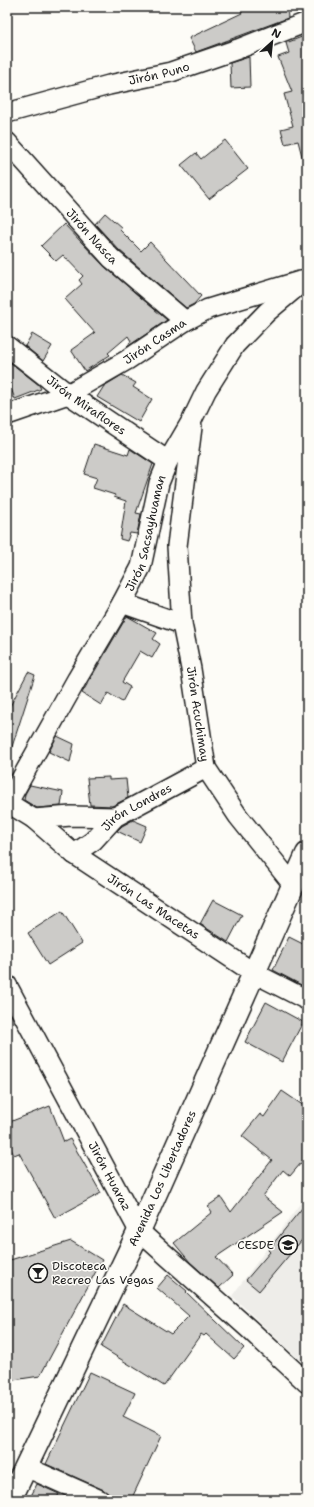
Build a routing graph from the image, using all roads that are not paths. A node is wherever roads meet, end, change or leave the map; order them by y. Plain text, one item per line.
1 (307, 22) edge
2 (7, 113) edge
3 (7, 142) edge
4 (306, 280) edge
5 (185, 321) junction
6 (7, 346) edge
7 (68, 394) junction
8 (7, 415) edge
9 (192, 420) junction
10 (168, 461) junction
11 (122, 603) junction
12 (182, 624) junction
13 (206, 768) junction
14 (7, 804) edge
15 (115, 817) junction
16 (34, 819) junction
17 (74, 854) junction
18 (307, 854) edge
19 (294, 886) junction
20 (254, 973) junction
21 (7, 985) edge
22 (307, 1000) edge
23 (139, 1231) junction
24 (307, 1383) edge
25 (26, 1467) junction
26 (10, 1500) edge
27 (100, 1500) edge

1 - 2 street, Jirón Puno
3 - 5 street, Jirón Nasca
4 - 5 street, Jirón Casma
4 - 9 street, Jirón Sacsayhuaman
5 - 7 street, Jirón Casma
6 - 7 street, Jirón Miraflores
7 - 8 street, Jirón Casma
7 - 10 street, Jirón Miraflores
9 - 10 street, Jirón Sacsayhuaman
9 - 12 street, Jirón Acuchimay
10 - 11 street, Jirón Sacsayhuaman
11 - 12 street
11 - 14 street, Jirón Sacsayhuaman
12 - 13 street, Jirón Acuchimay
13 - 15 street, Jirón Londres
13 - 19 street, Jirón Acuchimay
14 - 16 street, Jirón Las Macetas
15 - 16 street
15 - 17 street, Jirón Londres
16 - 17 street, Jirón Las Macetas
17 - 20 street, Jirón Las Macetas
18 - 19 street, Avenida Los Libertadores
19 - 20 street, Avenida Los Libertadores
20 - 22 street, Jirón Las Macetas
20 - 23 street, Avenida Los Libertadores
21 - 23 street, Jirón Huaraz
23 - 24 street, Jirón Huaraz
23 - 25 street, Avenida Los Libertadores
25 - 26 street, Avenida Los Libertadores
25 - 27 street

